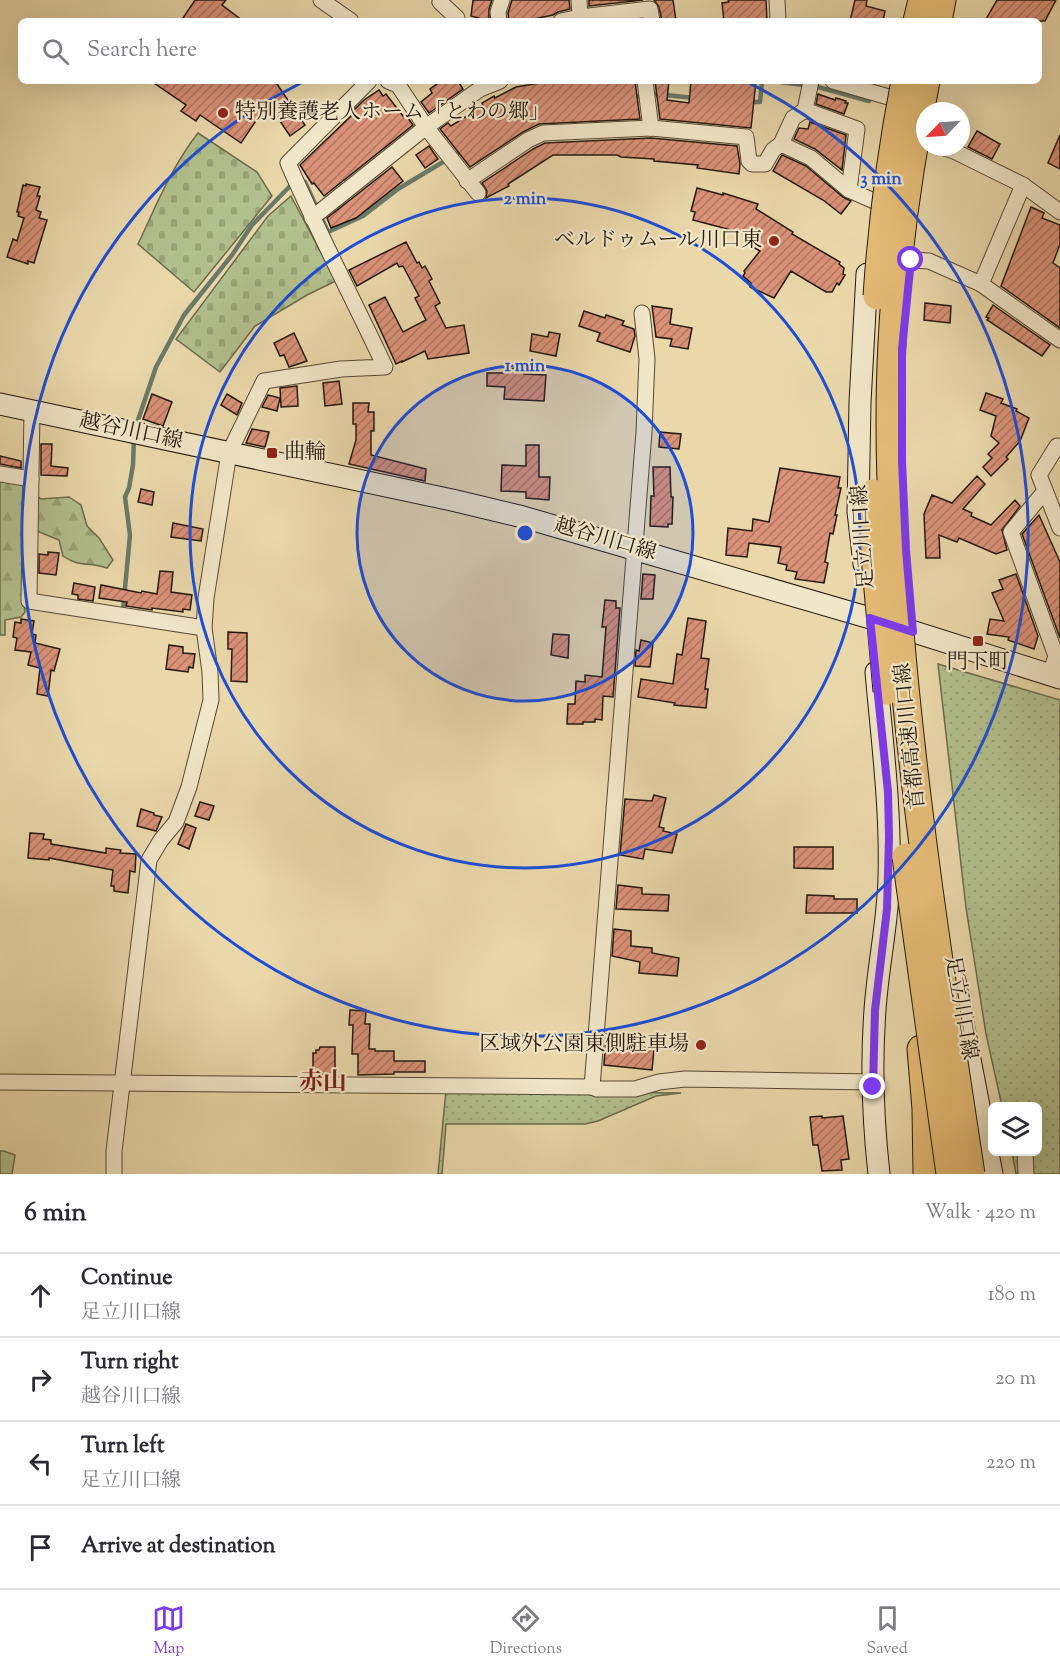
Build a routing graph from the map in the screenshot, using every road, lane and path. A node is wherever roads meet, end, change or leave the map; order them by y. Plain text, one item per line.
1 (321, 0) edge
2 (441, 0) edge
3 (502, 0) edge
4 (579, 0) edge
5 (777, 0) edge
6 (912, 0) edge
7 (922, 0) edge
8 (942, 0) edge
9 (949, 0) edge
10 (580, 17) junction
11 (347, 18) edge
12 (456, 18) edge
13 (499, 18) edge
14 (575, 18) edge
15 (652, 18) edge
16 (778, 18) edge
17 (908, 18) edge
18 (918, 18) edge
19 (939, 18) edge
20 (945, 18) edge
21 (366, 84) edge
22 (397, 84) edge
23 (491, 84) edge
24 (645, 84) edge
25 (810, 84) edge
26 (872, 84) edge
27 (925, 84) edge
28 (932, 84) edge
29 (898, 86) edge
30 (929, 102) edge
31 (805, 111) junction
32 (426, 127) junction
33 (651, 128) junction
34 (781, 144) junction
35 (925, 156) edge
36 (964, 156) edge
37 (467, 181) junction
38 (1023, 184) junction
39 (849, 190) junction
40 (478, 193) dead end
41 (874, 201) junction
42 (1060, 212) edge
43 (312, 218) junction
44 (911, 260) junction
45 (981, 284) junction
46 (642, 314) dead end
47 (1060, 340) edge
48 (0, 404) edge
49 (32, 411) junction
50 (1058, 446) dead end
51 (229, 453) junction
52 (0, 474) edge
53 (31, 479) junction
54 (1045, 491) junction
55 (1060, 528) edge
56 (635, 549) junction
57 (870, 618) junction
58 (204, 628) junction
59 (913, 632) junction
60 (1055, 677) edge
61 (912, 900) junction
62 (0, 1082) edge
63 (873, 1082) junction
64 (123, 1083) junction
65 (592, 1087) junction
66 (1025, 1156) edge
67 (114, 1174) edge
68 (879, 1174) edge
69 (927, 1174) edge
70 (950, 1174) edge
71 (971, 1174) edge
72 (992, 1174) edge
73 (1026, 1174) edge

1 - 11 street
2 - 12 street
3 - 13 street
4 - 10 street
5 - 16 street
6 - 17 main road
7 - 18 highway
8 - 19 highway
9 - 20 main road
10 - 14 street
10 - 15 street
21 - 43 street
22 - 32 street
23 - 32 street
24 - 33 street
25 - 31 street
26 - 29 street
27 - 71 highway, 首都高速川口線, bridge
28 - 30 main road
29 - 41 main road, 足立川口線
29 - 61 highway, 首都高速川口線, bridge
31 - 34 street
31 - 39 street
32 - 37 street
32 - 43 street
33 - 34 street
33 - 37 street
34 - 39 street
35 - 44 main road, 足立川口線
36 - 38 street
37 - 40 street
38 - 42 street
38 - 45 street
39 - 41 street
41 - 57 main road, 足立川口線
43 - 51 street
44 - 45 street
44 - 59 main road, 足立川口線
45 - 47 street
46 - 56 street
48 - 49 main road, 越谷川口線
49 - 51 main road, 越谷川口線
49 - 53 street
50 - 54 street
51 - 56 main road, 越谷川口線
51 - 58 street
52 - 53 street
53 - 58 street
54 - 55 street
54 - 60 street
56 - 57 main road, 越谷川口線
56 - 65 street
57 - 59 main road, 越谷川口線
57 - 63 main road, 足立川口線
58 - 64 street
59 - 60 main road, 越谷川口線
59 - 72 main road, 足立川口線
61 - 69 highway, bridge
61 - 70 highway, 首都高速川口線, bridge
62 - 64 street
63 - 65 street
63 - 68 main road, 足立川口線
64 - 65 street
64 - 67 street
66 - 73 street

